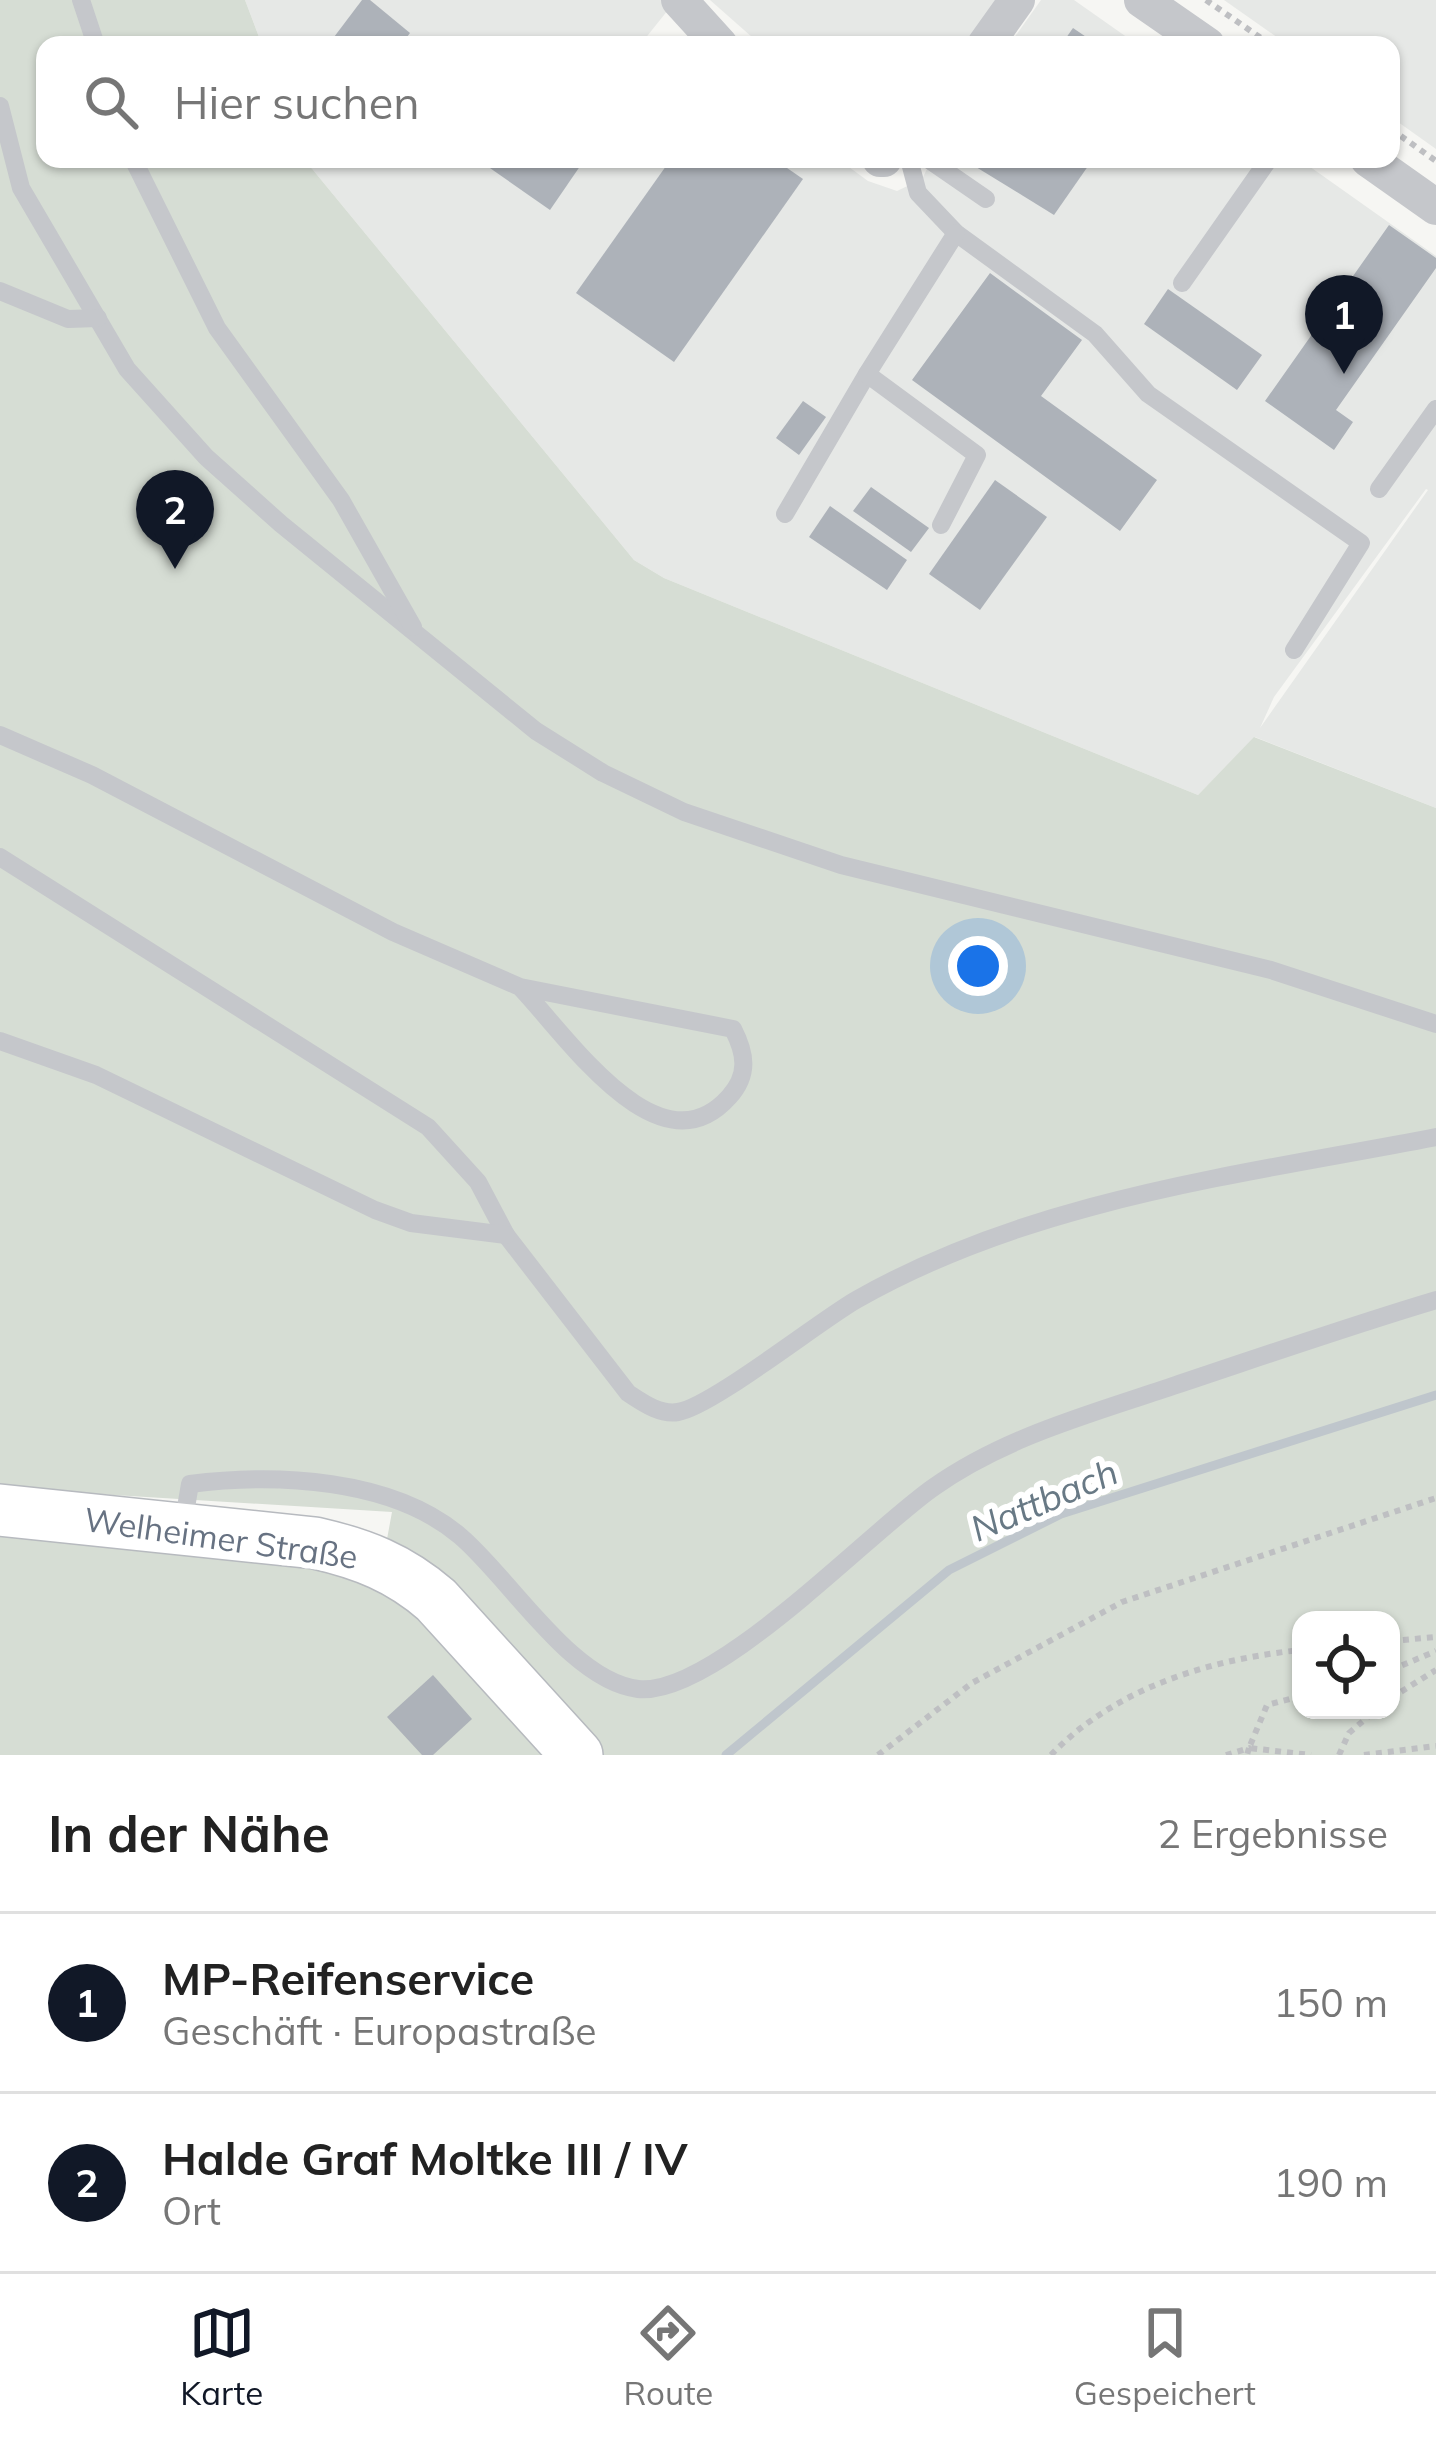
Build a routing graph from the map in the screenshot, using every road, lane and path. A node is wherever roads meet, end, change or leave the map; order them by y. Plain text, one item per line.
1 (81, 0) edge
2 (679, 0) edge
3 (1017, 0) edge
4 (1142, 0) edge
5 (1206, 0) edge
6 (93, 36) edge
7 (711, 36) edge
8 (992, 36) edge
9 (1194, 36) edge
10 (1258, 36) edge
11 (0, 106) edge
12 (1400, 135) edge
13 (1436, 161) edge
14 (138, 168) edge
15 (911, 168) edge
16 (941, 168) edge
17 (1263, 168) edge
18 (1381, 168) edge
19 (986, 199) dead end
20 (1436, 207) edge
21 (956, 233) junction
22 (1182, 283) dead end
23 (0, 291) edge
24 (98, 317) junction
25 (867, 374) junction
26 (1436, 409) edge
27 (1379, 489) dead end
28 (785, 514) dead end
29 (941, 525) dead end
30 (418, 637) junction
31 (1294, 650) dead end
32 (0, 735) edge
33 (0, 856) edge
34 (520, 987) junction
35 (1436, 1024) edge
36 (0, 1041) edge
37 (1436, 1137) edge
38 (506, 1235) junction
39 (1436, 1300) edge
40 (1436, 1498) edge
41 (0, 1510) edge
42 (183, 1529) junction
43 (1436, 1637) edge
44 (1400, 1640) edge
45 (1292, 1651) edge
46 (1436, 1651) edge
47 (1400, 1666) edge
48 (1436, 1670) edge
49 (1400, 1692) edge
50 (1292, 1698) edge
51 (1365, 1719) edge
52 (1436, 1746) edge
53 (1248, 1752) edge
54 (577, 1755) edge
55 (878, 1755) edge
56 (1051, 1755) edge
57 (1226, 1755) edge
58 (1311, 1755) edge
59 (1339, 1755) edge
60 (1364, 1755) edge

1 - 6 lane
2 - 7 street
3 - 8 street
4 - 9 street
5 - 10 path
11 - 24 lane
12 - 13 path
14 - 30 lane
15 - 21 lane
16 - 19 lane
17 - 22 lane
18 - 20 street
21 - 25 lane
21 - 31 lane
23 - 24 lane
24 - 30 lane
25 - 28 lane
25 - 29 lane
26 - 27 lane
30 - 35 lane
32 - 34 lane
33 - 38 lane
34 - 34 lane
36 - 38 lane
37 - 38 lane
39 - 42 lane
40 - 55 path
41 - 42 street, Welheimer Straße
42 - 54 street, Welheimer Straße
43 - 44 path
45 - 56 path
46 - 47 path
48 - 49 path
50 - 53 path
51 - 59 path
52 - 60 path
53 - 57 path
53 - 58 path

